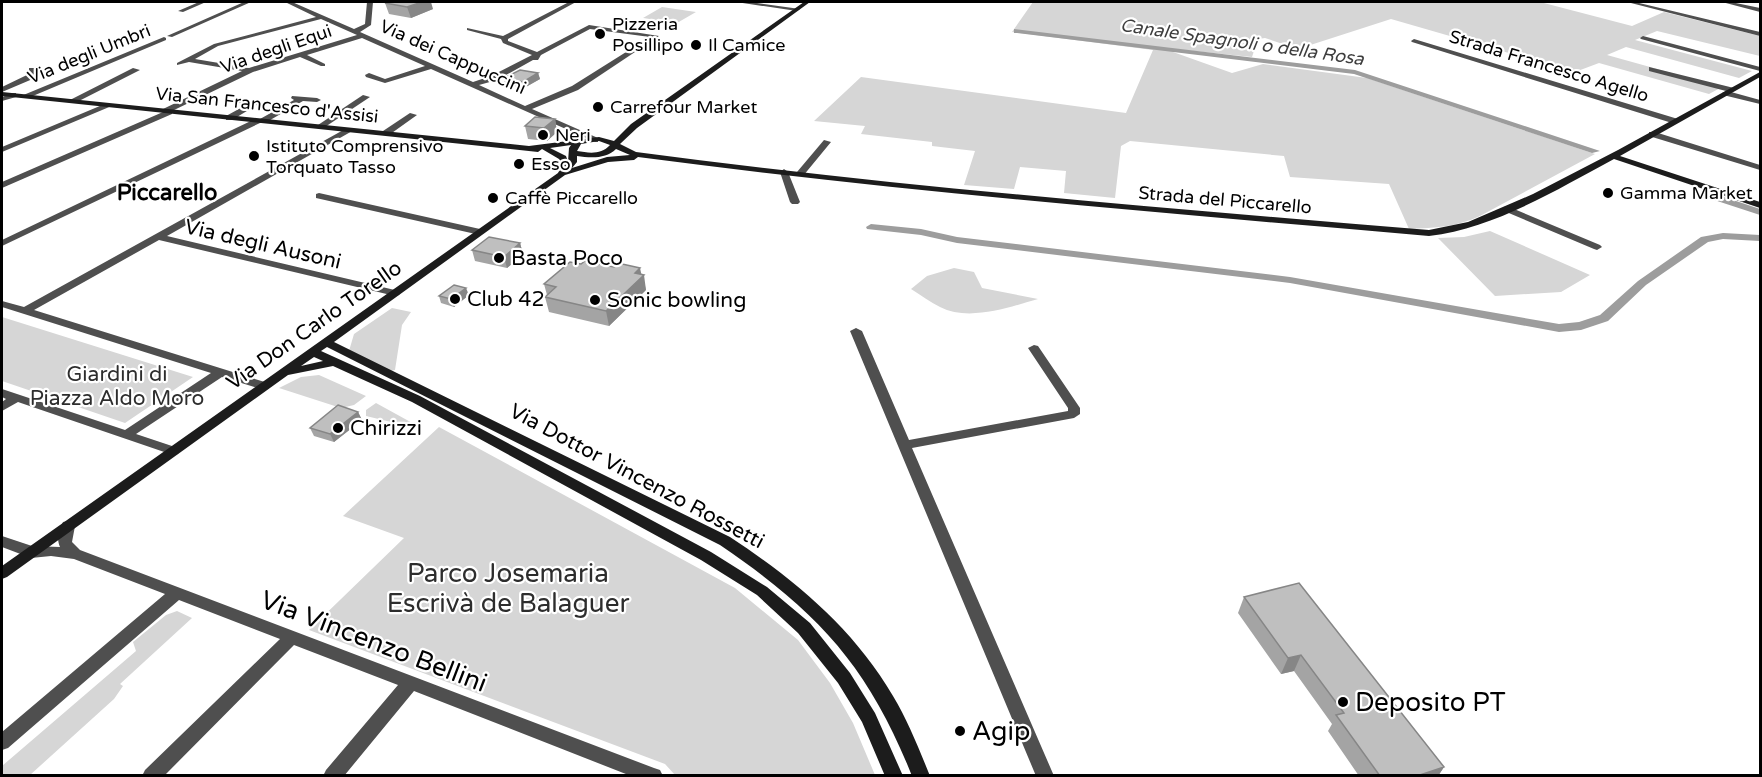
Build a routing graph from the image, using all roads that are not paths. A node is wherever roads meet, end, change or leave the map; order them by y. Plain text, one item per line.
1 (203, 2) edge
2 (248, 2) edge
3 (288, 2) edge
4 (370, 2) edge
5 (573, 2) edge
6 (739, 2) edge
7 (807, 2) edge
8 (1630, 2) edge
9 (1725, 2) edge
10 (1760, 2) edge
11 (1749, 7) junction
12 (797, 9) junction
13 (1761, 10) edge
14 (181, 11) dead end
15 (323, 17) junction
16 (470, 28) dead end
17 (356, 31) junction
18 (1761, 34) edge
19 (365, 35) junction
20 (504, 38) junction
21 (1642, 38) dead end
22 (1414, 41) dead end
23 (299, 54) junction
24 (538, 56) junction
25 (191, 60) dead end
26 (179, 64) dead end
27 (323, 65) dead end
28 (434, 66) junction
29 (1652, 69) dead end
30 (1761, 69) edge
31 (32, 70) dead end
32 (136, 70) dead end
33 (250, 70) junction
34 (1761, 74) edge
35 (369, 75) dead end
36 (479, 86) junction
37 (2, 92) edge
38 (1729, 92) junction
39 (13, 95) junction
40 (25, 96) junction
41 (366, 97) dead end
42 (2, 99) edge
43 (317, 100) dead end
44 (72, 101) junction
45 (242, 101) dead end
46 (1761, 102) edge
47 (110, 105) junction
48 (527, 108) junction
49 (167, 112) junction
50 (413, 115) dead end
51 (230, 118) junction
52 (260, 121) junction
53 (1675, 121) junction
54 (634, 126) junction
55 (319, 127) junction
56 (572, 128) junction
57 (350, 130) junction
58 (386, 133) junction
59 (625, 134) junction
60 (1652, 134) junction
61 (597, 140) junction
62 (827, 142) dead end
63 (613, 146) junction
64 (530, 148) junction
65 (546, 149) junction
66 (2, 150) edge
67 (575, 150) junction
68 (600, 155) junction
69 (633, 155) junction
70 (1613, 156) junction
71 (1761, 168) edge
72 (784, 172) junction
73 (562, 174) junction
74 (800, 174) junction
75 (2, 185) edge
76 (320, 196) dead end
77 (795, 201) dead end
78 (1761, 205) edge
79 (1507, 209) junction
80 (480, 232) junction
81 (158, 237) junction
82 (2, 243) edge
83 (1597, 247) dead end
84 (395, 293) junction
85 (2, 304) edge
86 (25, 311) junction
87 (353, 323) junction
88 (856, 331) dead end
89 (326, 342) junction
90 (1034, 348) dead end
91 (348, 351) junction
92 (313, 352) junction
93 (335, 362) junction
94 (220, 373) junction
95 (276, 378) junction
96 (264, 386) junction
97 (2, 393) edge
98 (16, 398) junction
99 (2, 406) edge
100 (126, 435) junction
101 (904, 445) junction
102 (173, 451) junction
103 (68, 526) junction
104 (2, 541) edge
105 (31, 552) junction
106 (76, 554) junction
107 (2, 573) edge
108 (177, 594) junction
109 (292, 637) junction
110 (411, 682) junction
111 (2, 742) edge
112 (151, 776) edge
113 (332, 776) edge
114 (654, 776) edge
115 (894, 776) edge
116 (921, 776) edge
117 (1045, 776) edge

1 - 14 street
2 - 40 street, Via degli Umbri
3 - 15 street, Via dei Cappuccini
4 - 17 street
5 - 20 street
6 - 12 street
7 - 12 street
8 - 18 street
9 - 11 street
10 - 11 street
11 - 13 street
12 - 54 street
15 - 17 street, Via dei Cappuccini
15 - 26 street
16 - 20 street
17 - 19 street, Via dei Cappuccini
19 - 23 street, Via degli Equi
19 - 28 street, Via dei Cappuccini
20 - 24 street
21 - 30 street
22 - 53 street, Strada Francesco Agello
23 - 27 street
23 - 33 street, Via degli Equi
24 - 36 street
24 - 48 street
25 - 33 street
28 - 35 street
28 - 36 street, Via dei Cappuccini
29 - 38 street
31 - 37 street
32 - 44 street
33 - 49 street, Via degli Equi
34 - 38 street, Strada del Piccarello
36 - 48 street, Via dei Cappuccini
37 - 39 street, Via San Francesco d'Assisi
38 - 46 street
38 - 53 street, Strada del Piccarello
39 - 40 street, Via San Francesco d'Assisi
39 - 42 street
40 - 44 street, Via San Francesco d'Assisi
41 - 55 street
43 - 52 street
44 - 47 street, Via San Francesco d'Assisi
45 - 51 street
47 - 49 street, Via San Francesco d'Assisi
47 - 66 street
48 - 56 street, Via dei Cappuccini
49 - 51 street, Via San Francesco d'Assisi
49 - 75 street, Via degli Equi
50 - 58 street
51 - 52 street, Via San Francesco d'Assisi
52 - 55 street, Via San Francesco d'Assisi
52 - 82 street
53 - 60 street, Strada del Piccarello
54 - 59 street, Via Don Carlo Torello
54 - 61 street
55 - 57 street, Via San Francesco d'Assisi
56 - 61 street, Via dei Cappuccini
56 - 67 street
57 - 58 street, Via San Francesco d'Assisi
57 - 81 street
58 - 64 street, Via San Francesco d'Assisi
59 - 63 street, Via Don Carlo Torello
59 - 69 street
60 - 70 street, Strada del Piccarello
60 - 71 street
61 - 63 street, Strada del Piccarello
61 - 67 street
62 - 74 street
63 - 68 street, Via Don Carlo Torello
63 - 69 street, Strada del Piccarello
64 - 65 street, Via San Francesco d'Assisi
64 - 67 street, Via San Francesco d'Assisi
65 - 67 street, Via San Francesco d'Assisi
65 - 73 street
67 - 68 street, Strada del Piccarello
67 - 73 street, Via Don Carlo Torello
68 - 69 street, Strada del Piccarello
68 - 73 street, Via Don Carlo Torello
69 - 72 street, Strada del Piccarello
69 - 73 street, Strada del Piccarello
70 - 78 street
70 - 79 street, Strada del Piccarello
72 - 74 street, Strada del Piccarello
72 - 77 street
73 - 80 street, Via Don Carlo Torello
74 - 79 street, Strada del Piccarello
76 - 80 street
79 - 83 street
80 - 84 street, Via Don Carlo Torello
81 - 84 street, Via degli Ausoni
81 - 86 street
84 - 87 street, Via Don Carlo Torello
85 - 86 street
86 - 94 street
87 - 89 street, Via Don Carlo Torello
87 - 91 street
88 - 101 street
89 - 91 street, Via Dottor Vincenzo Rossetti
89 - 92 street, Via Don Carlo Torello
90 - 101 street
91 - 116 street, Via Dottor Vincenzo Rossetti
92 - 93 street, Via Dottor Vincenzo Rossetti
92 - 95 street, Via Don Carlo Torello
93 - 95 street
93 - 115 street, Via Dottor Vincenzo Rossetti
94 - 96 street
94 - 100 street
95 - 96 street, Via Don Carlo Torello
96 - 102 street, Via Don Carlo Torello
97 - 98 street
98 - 99 street
98 - 100 street
100 - 102 street
101 - 117 street
102 - 103 street, Via Don Carlo Torello
103 - 105 street, Via Don Carlo Torello
103 - 106 street
104 - 105 street
105 - 106 street, Via Vincenzo Bellini
105 - 107 street, Via Don Carlo Torello
106 - 108 street, Via Vincenzo Bellini
108 - 109 street, Via Vincenzo Bellini
108 - 111 street
109 - 110 street, Via Vincenzo Bellini
109 - 112 street
110 - 113 street
110 - 114 street, Via Vincenzo Bellini

